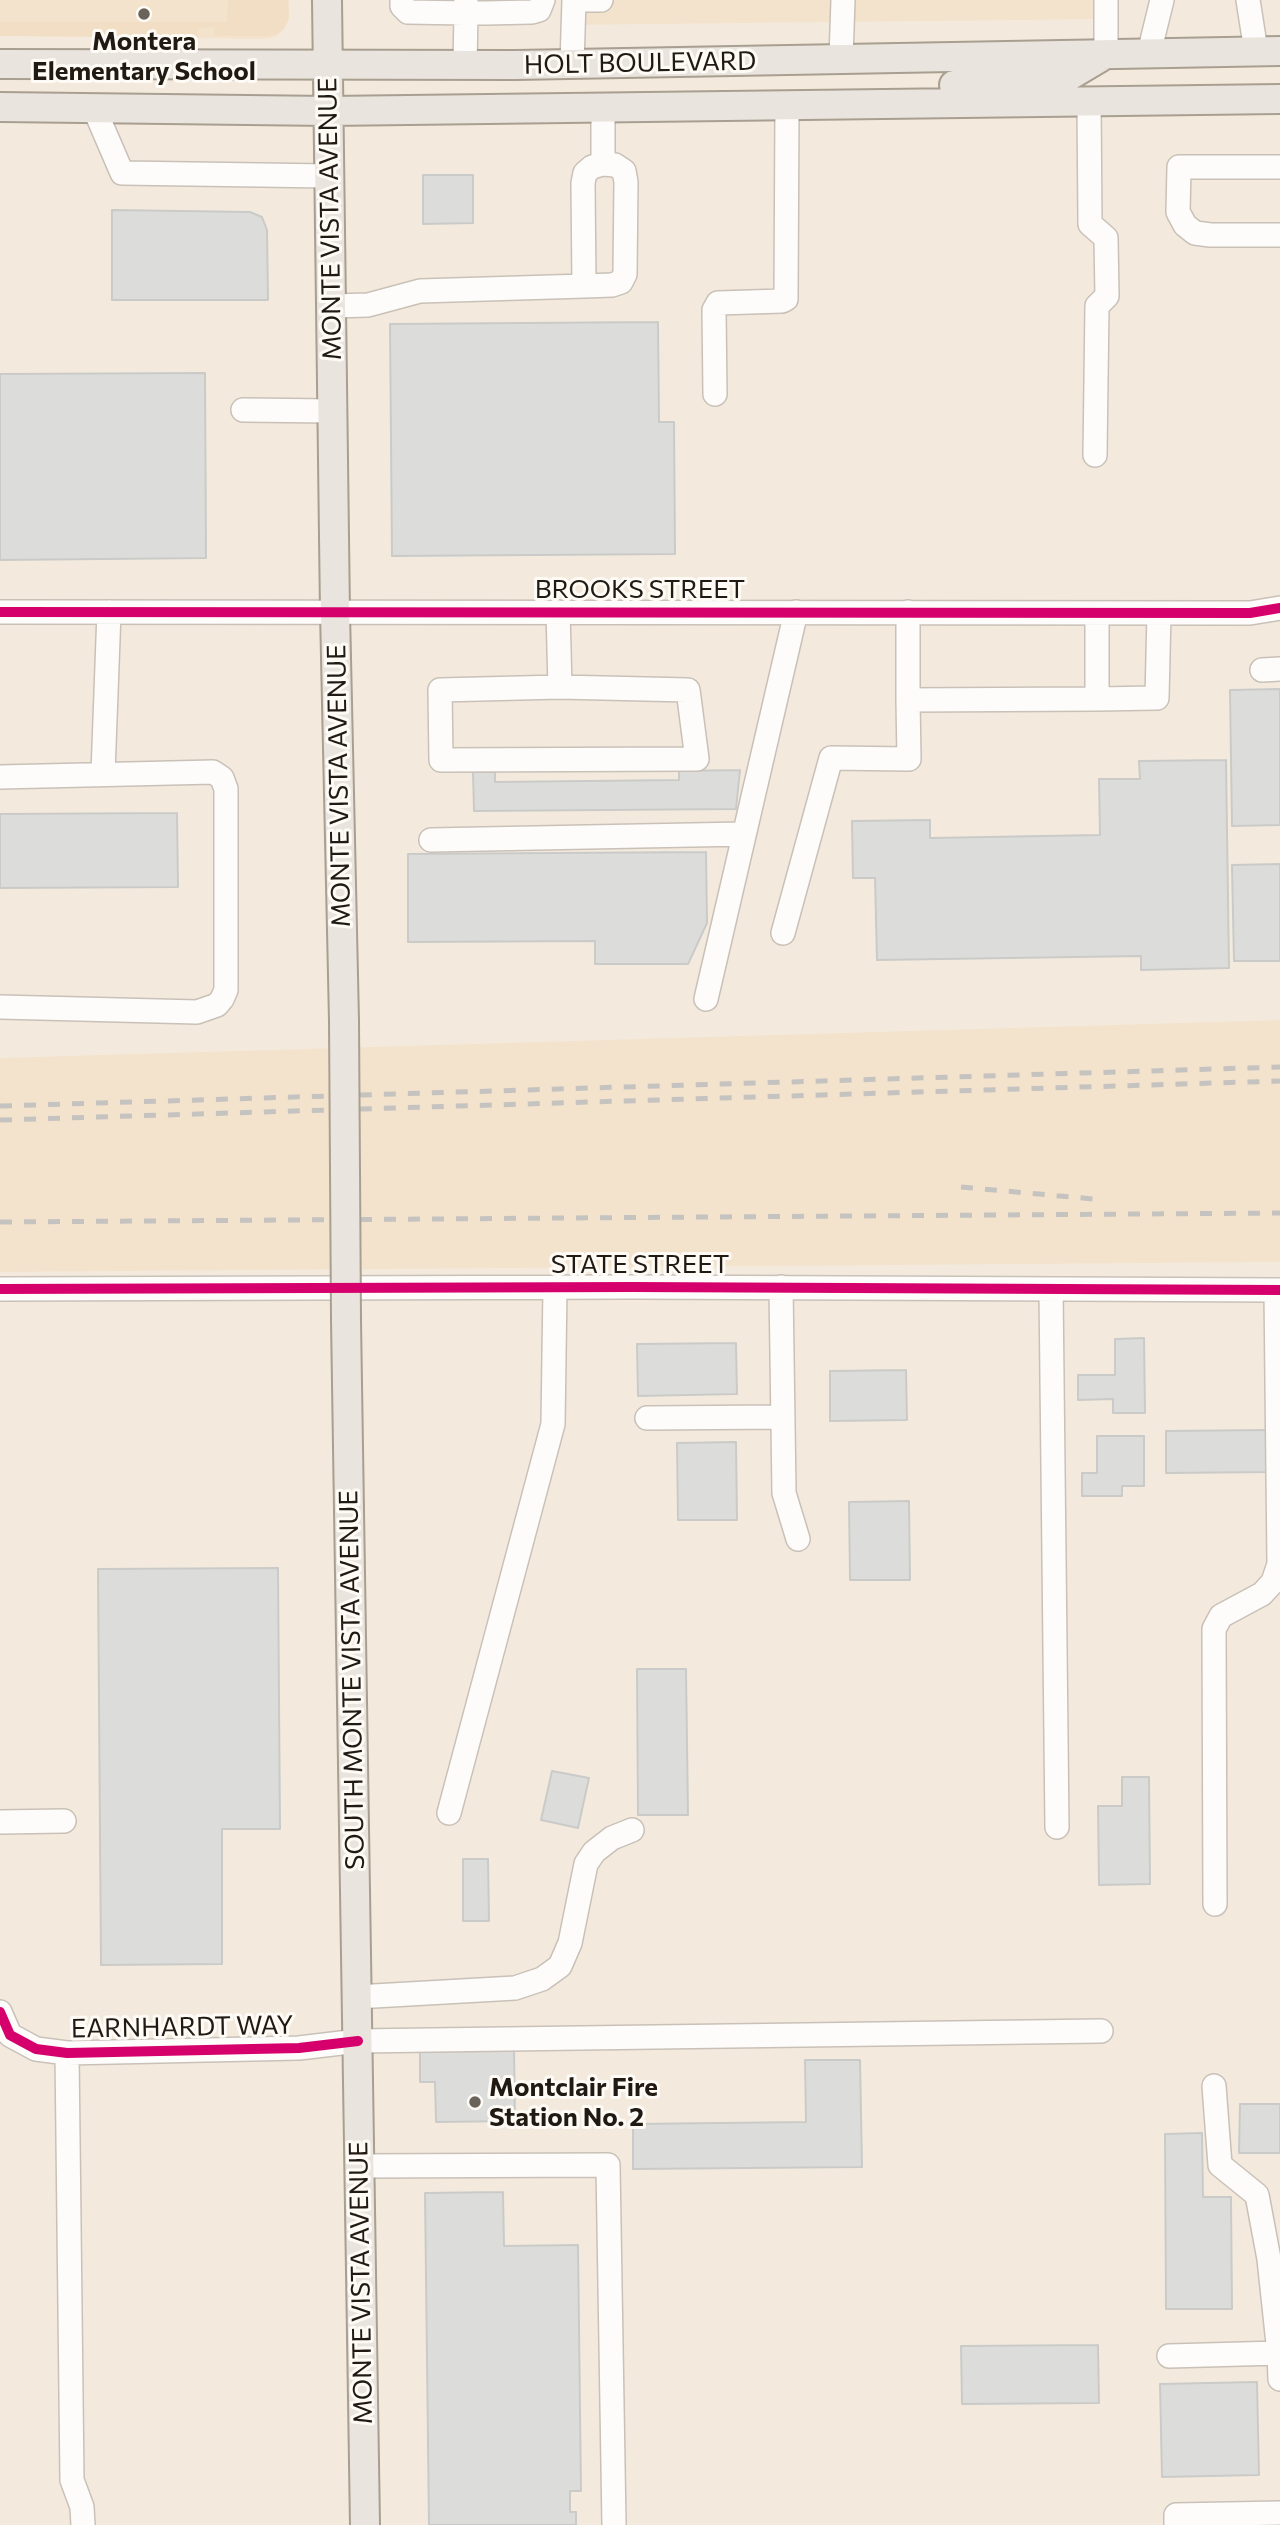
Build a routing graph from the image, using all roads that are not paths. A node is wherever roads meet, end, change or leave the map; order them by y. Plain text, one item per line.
1 (327, 0) edge
2 (402, 0) edge
3 (543, 0) edge
4 (601, 0) edge
5 (843, 0) edge
6 (1106, 0) edge
7 (1162, 0) edge
8 (1248, 0) edge
9 (466, 6) edge
10 (1268, 51) edge
11 (1106, 53) junction
12 (1149, 53) junction
13 (841, 58) junction
14 (0, 64) edge
15 (572, 64) junction
16 (328, 65) junction
17 (465, 65) junction
18 (1280, 99) edge
19 (1089, 102) junction
20 (873, 103) junction
21 (787, 106) junction
22 (0, 107) edge
23 (94, 108) junction
24 (603, 108) junction
25 (329, 111) junction
26 (603, 164) junction
27 (1280, 167) edge
28 (330, 176) junction
29 (1280, 235) edge
30 (584, 286) junction
31 (331, 306) junction
32 (715, 394) dead end
33 (243, 410) dead end
34 (332, 411) junction
35 (1096, 455) dead end
36 (1280, 608) edge
37 (0, 612) edge
38 (109, 612) junction
39 (335, 612) junction
40 (558, 612) junction
41 (796, 612) junction
42 (908, 612) junction
43 (1097, 613) junction
44 (1159, 613) junction
45 (560, 687) junction
46 (1097, 699) junction
47 (908, 700) junction
48 (103, 773) junction
49 (0, 778) edge
50 (744, 834) junction
51 (431, 840) dead end
52 (783, 933) dead end
53 (706, 999) dead end
54 (0, 1007) edge
55 (555, 1287) junction
56 (781, 1287) junction
57 (0, 1289) edge
58 (1051, 1289) junction
59 (1278, 1290) edge
60 (346, 1320) joint
61 (783, 1417) junction
62 (648, 1418) dead end
63 (798, 1539) dead end
64 (449, 1813) dead end
65 (64, 1821) dead end
66 (0, 1822) edge
67 (1057, 1827) dead end
68 (632, 1830) dead end
69 (1215, 1904) dead end
70 (356, 1997) junction
71 (0, 2012) edge
72 (1101, 2031) dead end
73 (358, 2041) junction
74 (67, 2053) junction
75 (1214, 2086) dead end
76 (360, 2166) junction
77 (1279, 2353) edge
78 (1169, 2356) dead end
79 (1280, 2379) edge
80 (1280, 2513) edge
81 (83, 2525) edge
82 (365, 2525) edge
83 (614, 2525) edge
84 (1176, 2525) edge

1 - 16 main road, MONTE VISTA AVENUE
2 - 9 street
3 - 9 street
4 - 15 street
5 - 13 street
6 - 11 street
7 - 12 street
8 - 10 street
9 - 17 street
10 - 12 main road, HOLT BOULEVARD
11 - 12 main road, HOLT BOULEVARD
11 - 13 main road, HOLT BOULEVARD
11 - 20 main road
13 - 15 main road, HOLT BOULEVARD
14 - 16 main road, HOLT BOULEVARD
15 - 17 main road, HOLT BOULEVARD
16 - 17 main road, HOLT BOULEVARD
16 - 25 main road, MONTE VISTA AVENUE
18 - 19 main road, HOLT BOULEVARD
19 - 20 main road, HOLT BOULEVARD
19 - 35 street
20 - 21 main road, HOLT BOULEVARD
21 - 24 main road, HOLT BOULEVARD
21 - 32 street
22 - 23 main road, HOLT BOULEVARD
23 - 25 main road, HOLT BOULEVARD
23 - 28 street
24 - 25 main road, HOLT BOULEVARD
24 - 26 street
25 - 28 main road, MONTE VISTA AVENUE
26 - 30 street
26 - 30 street
27 - 29 street
28 - 31 main road, MONTE VISTA AVENUE
30 - 31 street
31 - 34 main road, MONTE VISTA AVENUE
33 - 34 street
34 - 39 main road, MONTE VISTA AVENUE
36 - 44 street, BROOKS STREET
37 - 38 street, BROOKS STREET
38 - 39 street, BROOKS STREET
38 - 48 street
39 - 40 street, BROOKS STREET
39 - 60 main road, MONTE VISTA AVENUE, bridge
40 - 41 street, BROOKS STREET
40 - 45 street
41 - 42 street, BROOKS STREET
41 - 50 street
42 - 43 street, BROOKS STREET
42 - 47 street
43 - 44 street, BROOKS STREET
43 - 46 street
44 - 46 street
45 - 45 street
46 - 47 street
47 - 52 street
48 - 49 street
48 - 54 street
50 - 51 street
50 - 53 street
55 - 56 street, STATE STREET
55 - 57 street, STATE STREET
55 - 64 street
56 - 58 street, STATE STREET
56 - 61 street
58 - 59 street, STATE STREET
58 - 67 street
59 - 69 street
60 - 70 main road, SOUTH MONTE VISTA AVENUE
61 - 62 street
61 - 63 street
65 - 66 street
68 - 70 street
70 - 73 main road, SOUTH MONTE VISTA AVENUE
71 - 74 street, EARNHARDT WAY
72 - 73 street, EARNHARDT WAY
73 - 74 street, EARNHARDT WAY
73 - 76 main road, MONTE VISTA AVENUE
74 - 81 street
75 - 77 street
76 - 82 main road, MONTE VISTA AVENUE
76 - 83 street
77 - 78 street
77 - 79 street
80 - 84 street

